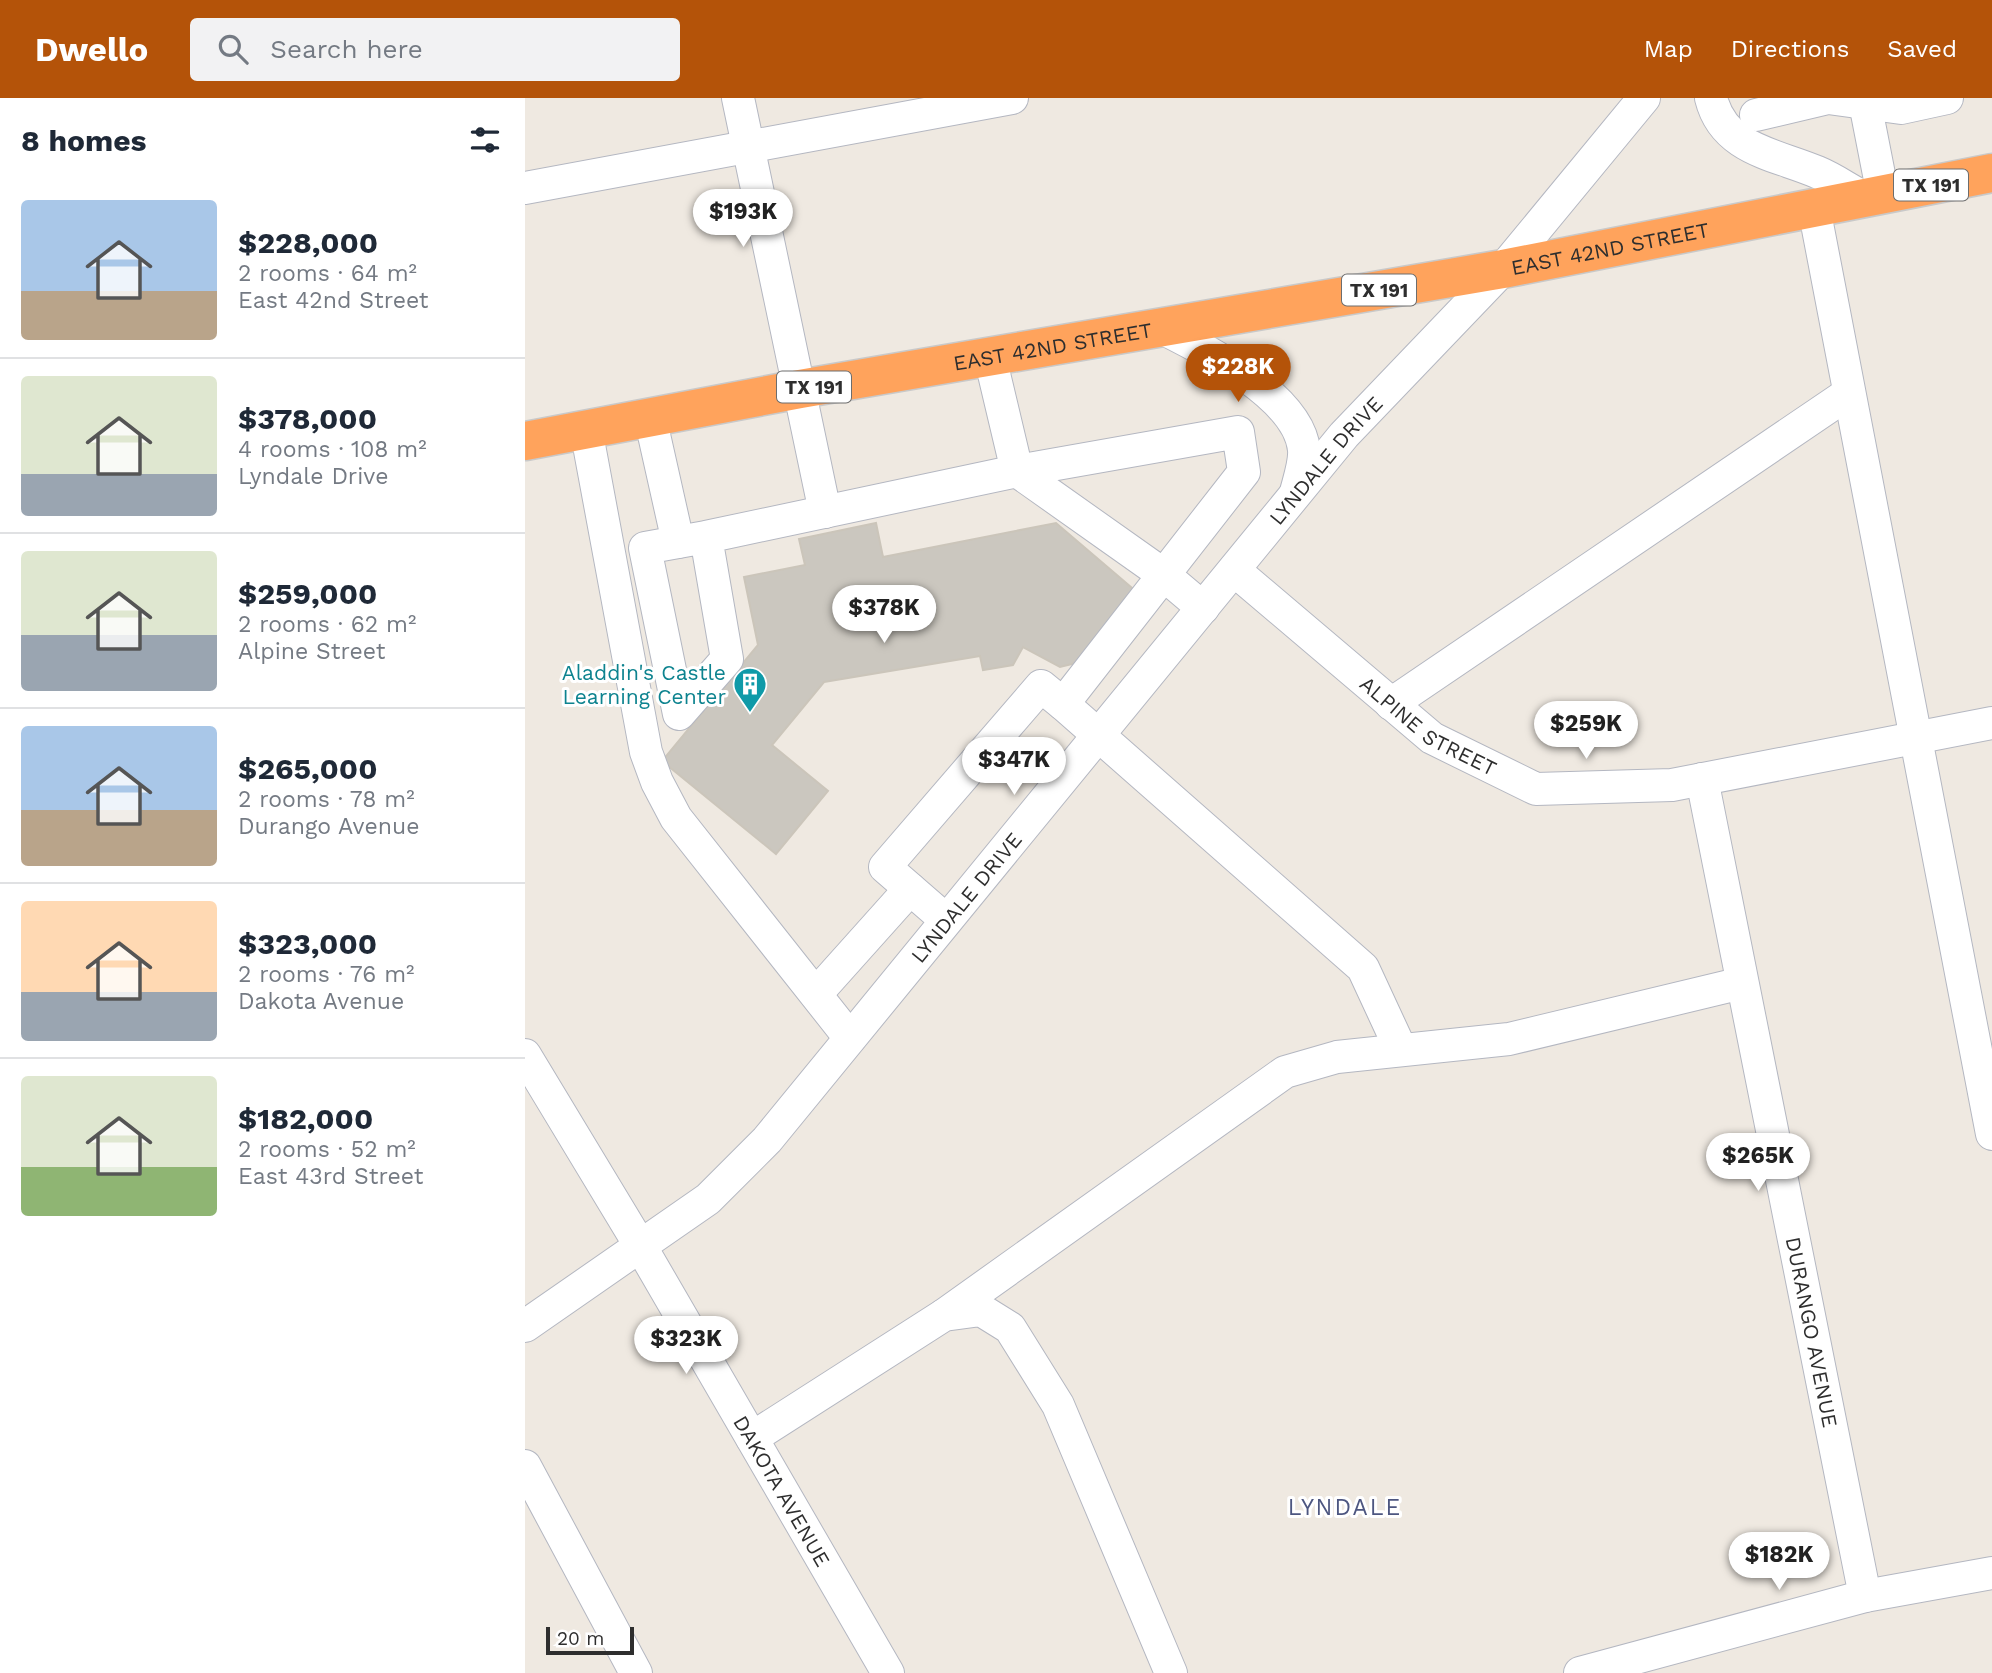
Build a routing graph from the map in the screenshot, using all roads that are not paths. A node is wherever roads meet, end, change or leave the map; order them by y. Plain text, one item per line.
1 (738, 98) edge
2 (1012, 98) edge
3 (1644, 98) edge
4 (1711, 98) edge
5 (1828, 98) edge
6 (1947, 98) edge
7 (1865, 103) junction
8 (1756, 115) dead end
9 (748, 147) junction
10 (1992, 173) edge
11 (525, 188) edge
12 (1874, 197) junction
13 (1814, 208) junction
14 (1503, 269) junction
15 (1162, 327) junction
16 (990, 357) junction
17 (800, 389) junction
18 (1849, 393) junction
19 (650, 417) junction
20 (586, 429) junction
21 (525, 441) edge
22 (1017, 471) junction
23 (1295, 496) junction
24 (825, 512) junction
25 (692, 540) junction
26 (1234, 570) junction
27 (1164, 575) junction
28 (1203, 608) junction
29 (1063, 704) junction
30 (1391, 704) junction
31 (1992, 723) edge
32 (1100, 734) junction
33 (1914, 738) junction
34 (1702, 779) junction
35 (910, 889) junction
36 (946, 920) junction
37 (1742, 983) junction
38 (816, 994) junction
39 (850, 1038) junction
40 (1401, 1050) junction
41 (525, 1055) edge
42 (1992, 1134) edge
43 (641, 1247) junction
44 (944, 1315) junction
45 (525, 1326) edge
46 (752, 1438) junction
47 (525, 1466) edge
48 (1992, 1573) edge
49 (1865, 1596) junction
50 (636, 1673) edge
51 (888, 1673) edge
52 (1171, 1673) edge
53 (1580, 1673) edge

1 - 9 street
2 - 9 street
3 - 14 street, LYNDALE DRIVE
4 - 12 street
5 - 7 street
5 - 8 street
6 - 7 street
7 - 12 street
9 - 11 street
9 - 17 street
10 - 12 highway, EAST 42ND STREET / TX 191
12 - 13 highway, EAST 42ND STREET / TX 191
13 - 14 highway, EAST 42ND STREET / TX 191
13 - 18 street
14 - 15 highway, EAST 42ND STREET / TX 191
14 - 23 street, LYNDALE DRIVE
15 - 16 highway, EAST 42ND STREET / TX 191
15 - 23 street
16 - 17 highway, EAST 42ND STREET / TX 191
16 - 22 street
17 - 19 highway, EAST 42ND STREET / TX 191
17 - 24 street
18 - 30 street
18 - 33 street
19 - 20 highway, EAST 42ND STREET / TX 191
19 - 25 street
20 - 21 highway, EAST 42ND STREET / TX 191
20 - 38 street
22 - 24 street
22 - 27 street
22 - 27 street
23 - 26 street, LYNDALE DRIVE
24 - 25 street
25 - 25 street
26 - 28 street, LYNDALE DRIVE
26 - 30 street, ALPINE STREET
27 - 28 street
27 - 29 street
28 - 32 street, LYNDALE DRIVE
29 - 32 street
29 - 35 street
30 - 34 street, ALPINE STREET
31 - 33 street, ALPINE STREET
32 - 36 street, LYNDALE DRIVE
32 - 40 street
33 - 34 street, ALPINE STREET
33 - 42 street
34 - 37 street, DURANGO AVENUE
35 - 36 street
35 - 38 street
36 - 39 street, LYNDALE DRIVE
37 - 40 street
37 - 49 street, DURANGO AVENUE
38 - 39 street
39 - 43 street, LYNDALE DRIVE
40 - 44 street
41 - 43 street, DAKOTA AVENUE
43 - 45 street, LYNDALE DRIVE
43 - 46 street, DAKOTA AVENUE
44 - 46 street
44 - 52 street
46 - 51 street, DAKOTA AVENUE
47 - 50 street
48 - 49 street
49 - 53 street

